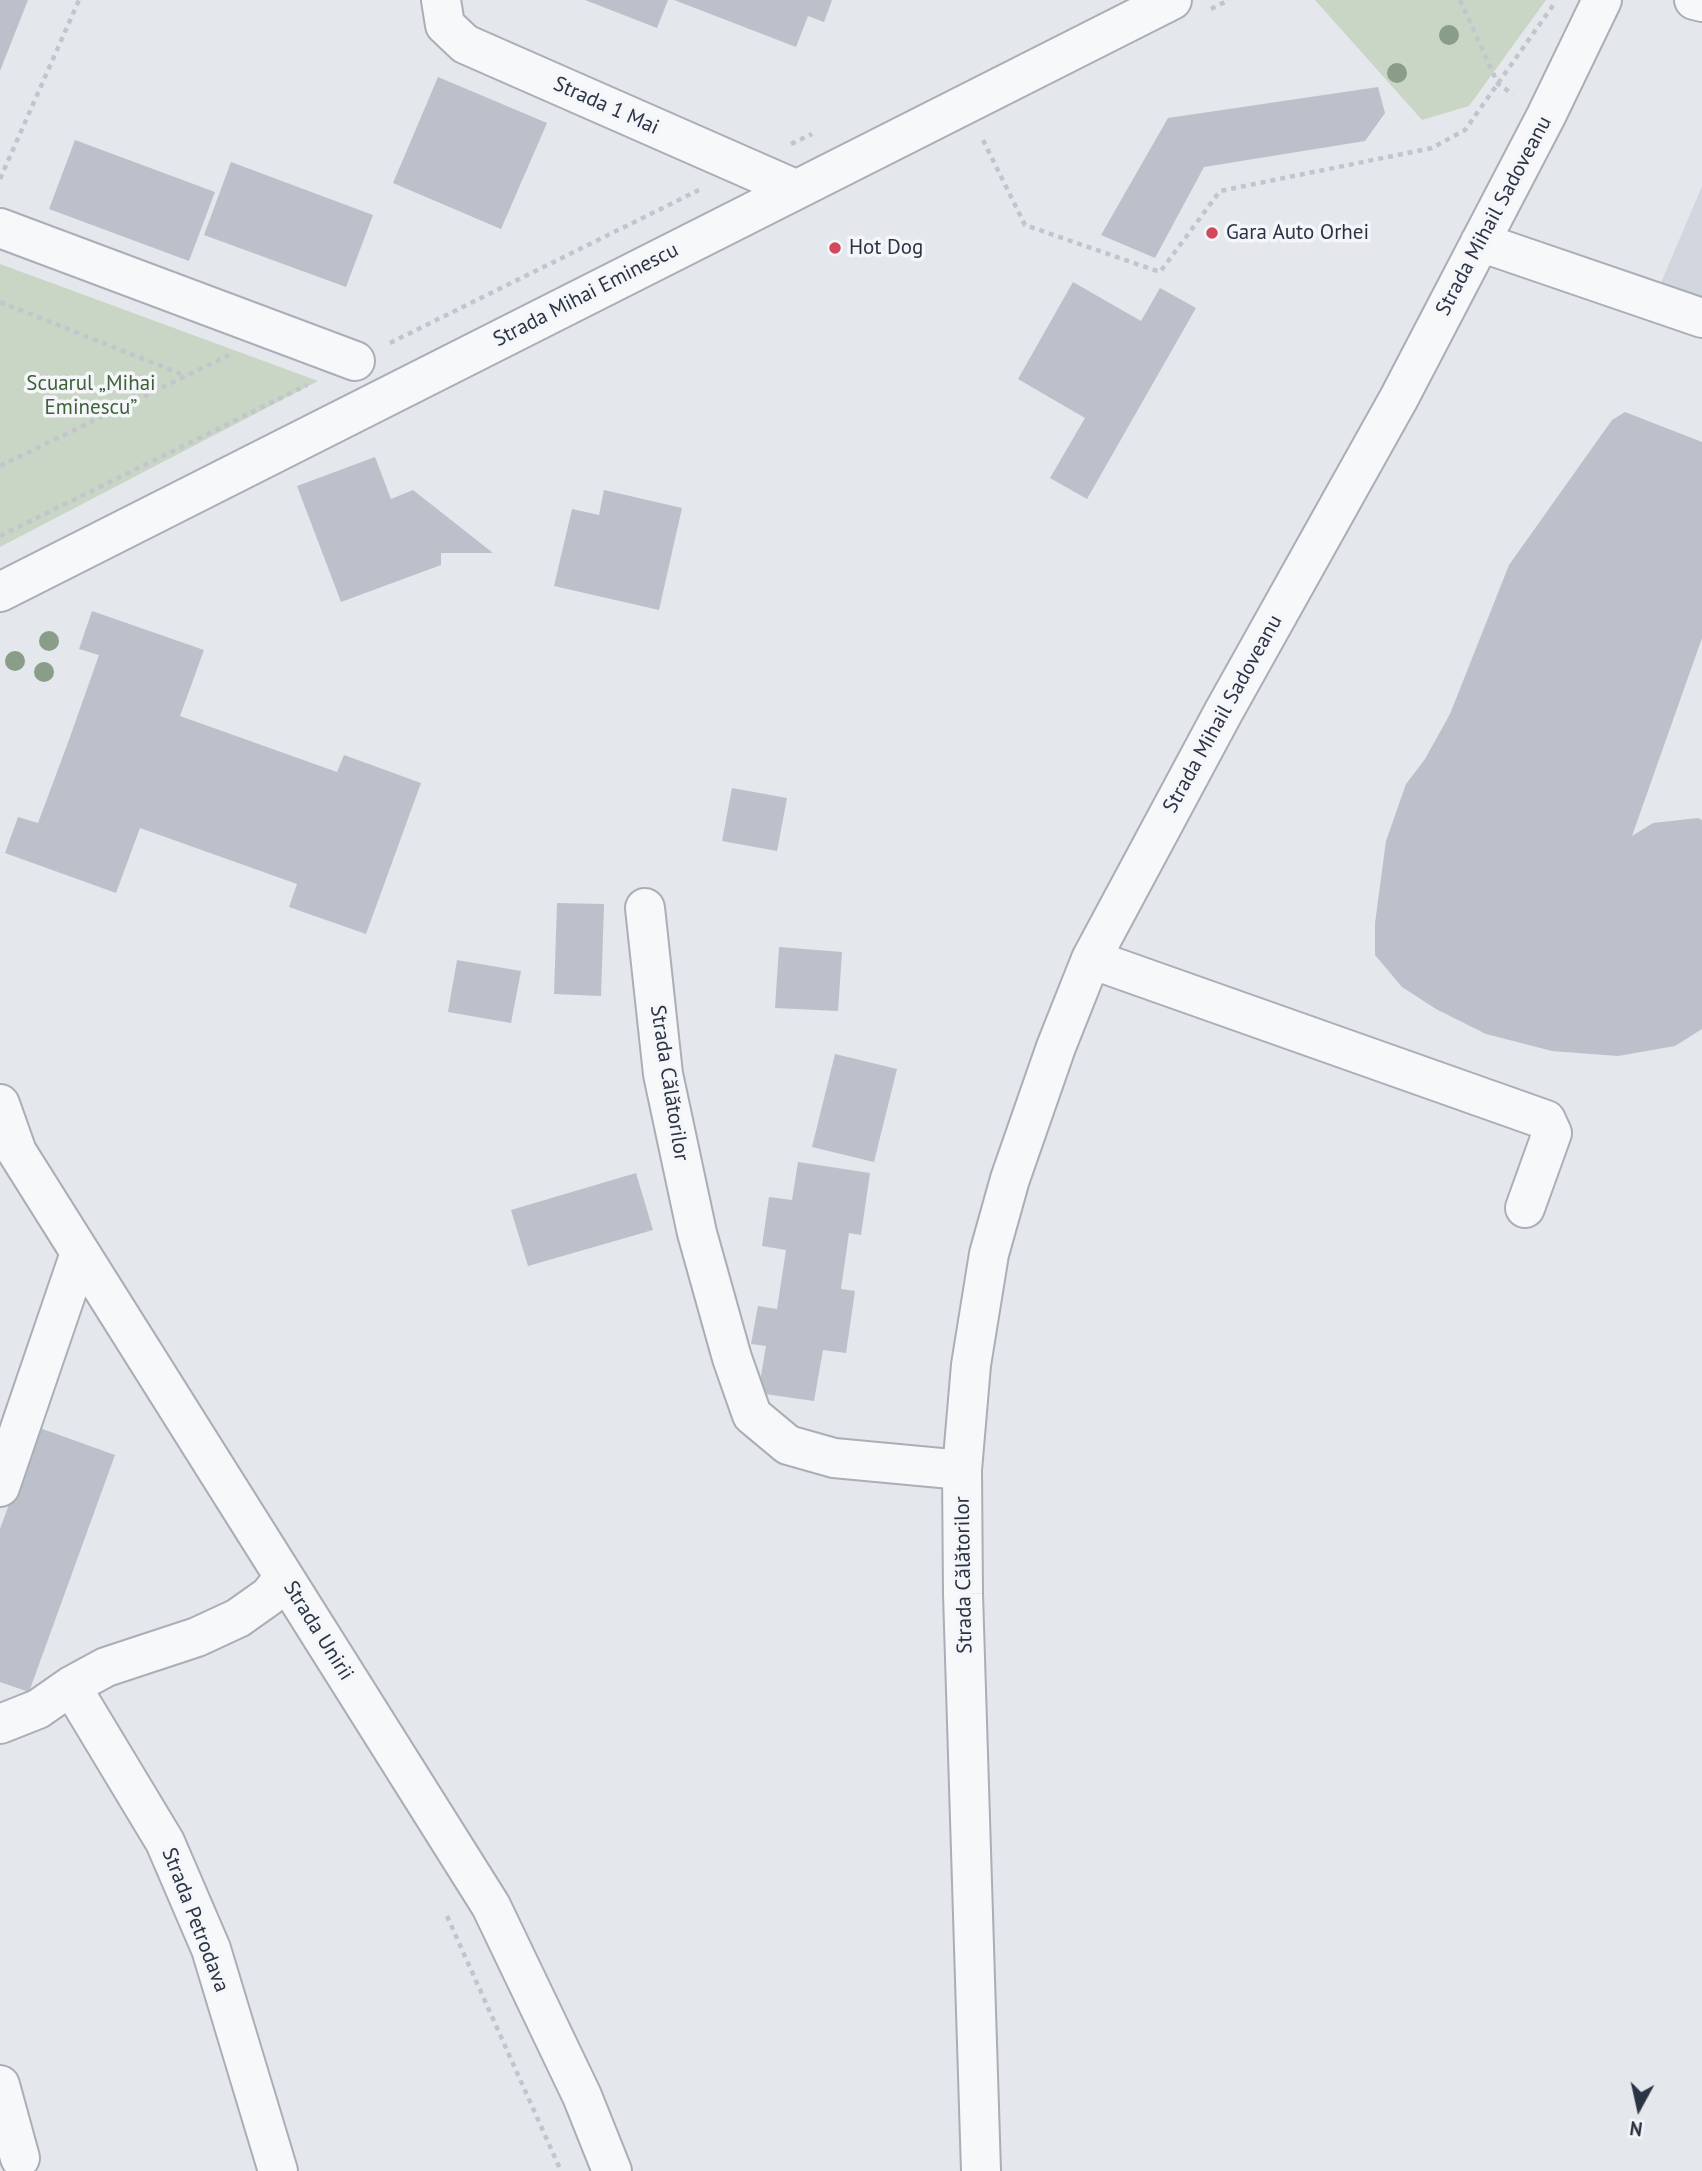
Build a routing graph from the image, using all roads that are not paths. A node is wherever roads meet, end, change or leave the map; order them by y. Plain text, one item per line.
1 (441, 0) edge
2 (1694, 0) edge
3 (1170, 1) edge
4 (1603, 1) edge
5 (1702, 2) edge
6 (795, 189) junction
7 (0, 228) edge
8 (1480, 242) junction
9 (1702, 317) edge
10 (355, 361) road end
11 (0, 592) edge
12 (645, 908) dead end
13 (1091, 960) junction
14 (0, 1104) edge
15 (9, 1155) edge
16 (1525, 1208) dead end
17 (80, 1252) junction
18 (962, 1470) junction
19 (0, 1487) edge
20 (284, 1577) junction
21 (71, 1686) junction
22 (0, 1724) edge
23 (0, 2085) edge
24 (20, 2158) dead end
25 (278, 2171) edge
26 (612, 2171) edge
27 (981, 2171) edge

1 - 6 street, Strada 1 Mai
2 - 5 street
3 - 6 street, Strada Mihai Eminescu
4 - 8 street, Strada Mihail Sadoveanu
6 - 11 street, Strada Mihai Eminescu
7 - 10 street
8 - 9 street
8 - 13 street, Strada Mihail Sadoveanu
12 - 18 street, Strada Călătorilor
13 - 16 street
13 - 18 street, Strada Mihail Sadoveanu
14 - 15 street, Strada Unirii
15 - 17 street, Strada Unirii
17 - 19 street
17 - 20 street, Strada Unirii
18 - 27 street, Strada Călătorilor
20 - 21 street
20 - 26 street, Strada Unirii
21 - 22 street
21 - 25 street, Strada Petrodava
23 - 24 street

